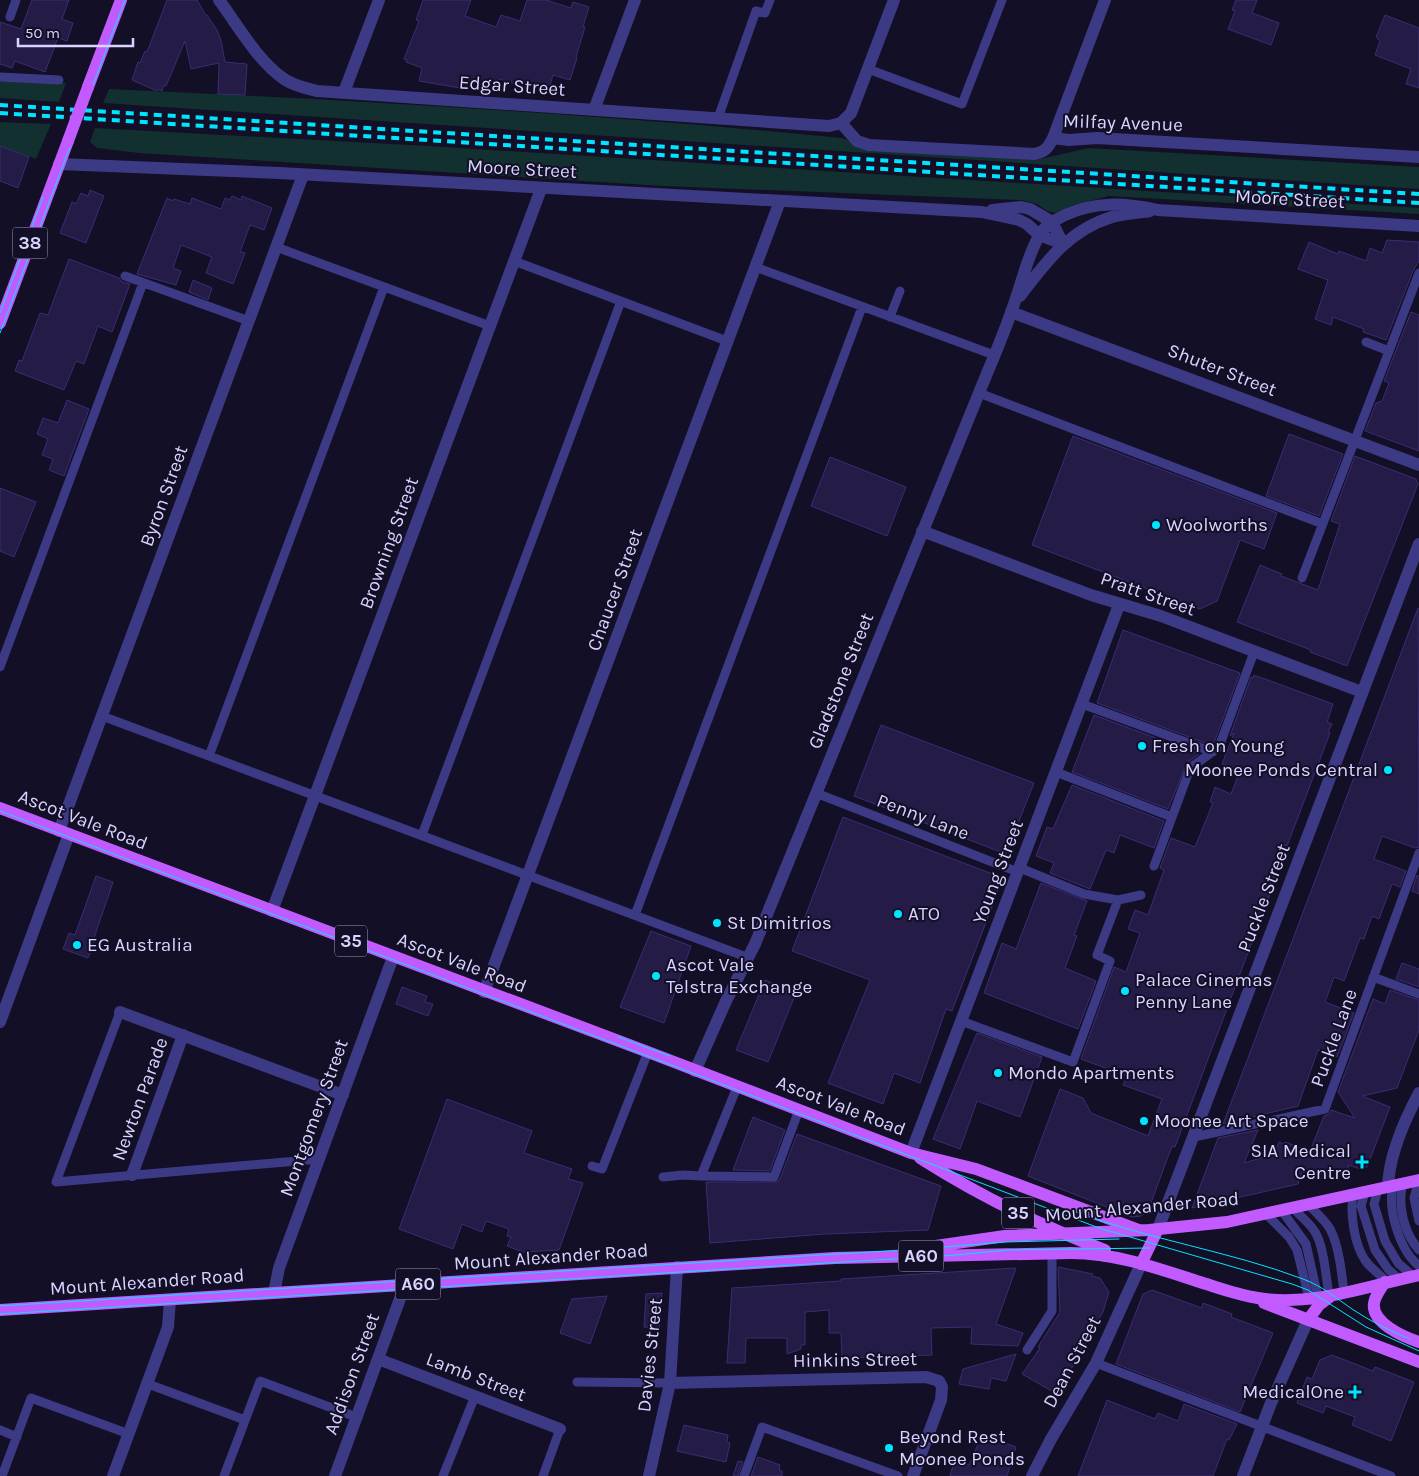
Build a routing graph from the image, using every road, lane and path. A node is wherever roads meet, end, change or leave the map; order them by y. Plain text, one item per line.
1 (16, 0) edge
2 (121, 0) edge
3 (219, 0) edge
4 (379, 0) edge
5 (635, 0) edge
6 (770, 0) edge
7 (894, 0) edge
8 (1002, 0) edge
9 (1105, 0) edge
10 (10, 17) dead end
11 (868, 69) junction
12 (0, 77) edge
13 (60, 80) dead end
14 (344, 92) junction
15 (594, 110) junction
16 (718, 118) junction
17 (841, 123) junction
18 (1053, 138) junction
19 (1419, 157) edge
20 (59, 164) junction
21 (303, 175) junction
22 (541, 189) junction
23 (780, 201) junction
24 (1158, 210) junction
25 (982, 212) junction
26 (1052, 222) junction
27 (1419, 226) edge
28 (1039, 235) junction
29 (1063, 244) junction
30 (276, 247) junction
31 (514, 261) junction
32 (755, 267) junction
33 (1419, 273) edge
34 (125, 276) dead end
35 (143, 283) junction
36 (384, 287) junction
37 (900, 291) dead end
38 (621, 301) junction
39 (1013, 306) junction
40 (862, 307) junction
41 (890, 317) junction
42 (249, 321) junction
43 (0, 323) edge
44 (490, 326) junction
45 (727, 341) junction
46 (1366, 342) dead end
47 (1388, 351) junction
48 (994, 355) junction
49 (979, 393) junction
50 (1355, 441) junction
51 (1419, 465) edge
52 (1323, 524) junction
53 (922, 531) junction
54 (1419, 544) edge
55 (1302, 578) dead end
56 (1119, 605) junction
57 (1254, 652) junction
58 (0, 667) edge
59 (1362, 692) junction
60 (1082, 704) junction
61 (102, 716) junction
62 (1213, 752) junction
63 (209, 756) junction
64 (1056, 772) junction
65 (816, 793) junction
66 (315, 796) junction
67 (0, 808) edge
68 (1172, 817) junction
69 (64, 832) junction
70 (422, 835) junction
71 (1419, 853) edge
72 (1154, 866) dead end
73 (1019, 870) junction
74 (528, 875) junction
75 (1141, 895) dead end
76 (1118, 900) junction
77 (272, 911) junction
78 (635, 915) junction
79 (393, 957) junction
80 (749, 958) junction
81 (1373, 977) junction
82 (484, 992) junction
83 (1419, 994) edge
84 (120, 1012) joint
85 (961, 1021) junction
86 (0, 1022) edge
87 (183, 1035) junction
88 (648, 1052) junction
89 (695, 1071) junction
90 (737, 1087) junction
91 (1419, 1093) edge
92 (343, 1095) junction
93 (799, 1110) junction
94 (1194, 1136) junction
95 (911, 1153) junction
96 (320, 1159) junction
97 (592, 1166) dead end
98 (132, 1175) junction
99 (701, 1176) junction
100 (663, 1177) dead end
101 (1419, 1180) edge
102 (1391, 1186) junction
103 (1359, 1193) junction
104 (1309, 1205) junction
105 (1288, 1210) junction
106 (1266, 1214) junction
107 (1419, 1222) edge
108 (1158, 1229) junction
109 (1139, 1230) junction
110 (1063, 1233) junction
111 (1419, 1250) edge
112 (1052, 1254) junction
113 (835, 1258) junction
114 (1136, 1262) junction
115 (677, 1268) junction
116 (1417, 1272) edge
117 (1391, 1281) junction
118 (405, 1285) junction
119 (274, 1293) junction
120 (1243, 1295) junction
121 (1326, 1295) junction
122 (170, 1300) junction
123 (0, 1310) edge
124 (1308, 1320) junction
125 (1419, 1342) edge
126 (1027, 1350) dead end
127 (378, 1360) junction
128 (1419, 1362) edge
129 (1096, 1363) junction
130 (577, 1382) dead end
131 (148, 1384) junction
132 (670, 1384) junction
133 (475, 1396) junction
134 (356, 1417) junction
135 (245, 1420) junction
136 (1262, 1426) junction
137 (560, 1429) joint
138 (0, 1430) edge
139 (129, 1434) junction
140 (16, 1437) junction
141 (2, 1476) edge
142 (113, 1476) edge
143 (224, 1476) edge
144 (334, 1476) edge
145 (443, 1476) edge
146 (543, 1476) edge
147 (649, 1476) edge
148 (744, 1476) edge
149 (898, 1476) edge
150 (913, 1476) edge
151 (1032, 1476) edge
152 (1243, 1476) edge
153 (1391, 1476) edge

1 - 10 lane
2 - 20 main road, 38, bridge
3 - 14 street, Edgar Street
4 - 14 street
5 - 15 street
6 - 16 lane
7 - 11 street
8 - 11 lane
9 - 18 street
11 - 17 street
12 - 13 lane
14 - 15 street, Edgar Street
15 - 16 street, Edgar Street
16 - 17 street, Edgar Street
17 - 18 street, Milfay Avenue
18 - 19 street, Milfay Avenue
20 - 21 street, Moore Street
20 - 43 main road, 38
21 - 22 street, Moore Street
21 - 30 street, Byron Street
22 - 23 street, Moore Street
22 - 31 street, Browning Street
23 - 25 street, Moore Street
23 - 32 street, Chaucer Street
24 - 26 street, Moore Street
24 - 27 street, Moore Street
24 - 29 street, Moore Street
25 - 26 street, Moore Street
25 - 28 street, Moore Street
26 - 28 street, Moore Street
26 - 29 street
28 - 29 street, Moore Street
28 - 39 street, Gladstone Street
29 - 39 street, Gladstone Street
30 - 36 lane
30 - 42 street, Byron Street
31 - 38 lane
31 - 44 street, Browning Street
32 - 40 lane
32 - 45 street, Chaucer Street
33 - 47 lane
34 - 35 lane
35 - 42 lane
35 - 58 lane
36 - 44 lane
36 - 63 lane
37 - 41 lane
38 - 45 lane
38 - 70 lane
39 - 48 street, Gladstone Street
39 - 50 street, Shuter Street
40 - 41 lane
40 - 78 lane
41 - 48 lane
42 - 61 street, Byron Street
44 - 66 street, Browning Street
45 - 74 street, Chaucer Street
46 - 47 lane
47 - 50 lane
48 - 49 street, Gladstone Street
49 - 52 lane
49 - 53 street, Gladstone Street
50 - 51 street, Shuter Street
50 - 52 lane
52 - 55 lane
53 - 56 street, Pratt Street
53 - 65 street, Gladstone Street
54 - 59 street, Puckle Street
56 - 57 street, Pratt Street
56 - 60 street, Young Street
57 - 59 street, Pratt Street
57 - 62 lane
59 - 94 street, Puckle Street
60 - 62 lane
60 - 64 street, Young Street
61 - 63 lane
61 - 69 street, Byron Street
62 - 68 lane
63 - 66 lane
64 - 68 lane
64 - 73 street, Young Street
65 - 73 lane, Penny Lane
65 - 80 street, Gladstone Street
66 - 70 lane
66 - 77 street, Browning Street
67 - 69 main road, Ascot Vale Road / 35
68 - 72 lane
69 - 77 main road, Ascot Vale Road / 35
69 - 86 street, Byron Street
70 - 74 lane
71 - 81 lane, Puckle Lane
73 - 76 lane, Penny Lane
73 - 85 street, Young Street
74 - 78 lane
74 - 82 street, Chaucer Street
75 - 76 lane
76 - 85 lane
77 - 79 main road, Ascot Vale Road / 35
78 - 80 lane
79 - 82 main road, Ascot Vale Road / 35
79 - 92 street, Montgomery Street
80 - 89 street, Gladstone Street
81 - 83 lane
81 - 94 lane, Puckle Lane
82 - 88 main road, Ascot Vale Road / 35
84 - 87 street, Newton Parade
84 - 98 lane
85 - 95 street, Young Street
87 - 92 street, Newton Parade
87 - 98 street, Newton Parade
88 - 89 main road, Ascot Vale Road / 35
88 - 97 lane
89 - 90 main road, Ascot Vale Road / 35
90 - 93 main road, Ascot Vale Road / 35
90 - 99 lane
91 - 102 street
92 - 96 street, Montgomery Street
93 - 95 main road, Ascot Vale Road / 35
93 - 99 lane
94 - 108 street, Puckle Street
95 - 109 main road, Ascot Vale Road / 35
95 - 110 main road, Ascot Vale Road / 35
96 - 98 lane
96 - 119 street, Montgomery Street
99 - 100 lane
101 - 102 main road, Mount Alexander Road / A60
101 - 107 lane
102 - 103 main road, Mount Alexander Road / A60
102 - 111 lane
102 - 116 lane
102 - 116 lane
103 - 104 main road, Mount Alexander Road / A60
103 - 117 lane
103 - 117 lane
104 - 105 main road, Mount Alexander Road / A60
104 - 121 lane
105 - 106 main road, Mount Alexander Road / A60
105 - 121 lane
105 - 121 lane
106 - 108 main road, Mount Alexander Road / A60
106 - 121 lane
108 - 109 main road, Mount Alexander Road / A60
108 - 114 main road, Puckle Street
109 - 110 main road, Mount Alexander Road / A60
110 - 113 main road, Mount Alexander Road / A60
110 - 114 main road, Ascot Vale Road / 35
112 - 113 main road, Mount Alexander Road / A60
112 - 114 main road, Mount Alexander Road / A60
112 - 126 lane
113 - 115 main road, Mount Alexander Road / A60
114 - 120 main road, Mount Alexander Road / A60
114 - 129 street, Dean Street
115 - 118 main road, Mount Alexander Road / A60
115 - 132 street, Davies Street
116 - 117 main road, Mount Alexander Road / A60
117 - 121 main road, Mount Alexander Road / A60
117 - 125 main road
118 - 119 main road, Mount Alexander Road / A60
118 - 127 street, Addison Street
119 - 122 main road, Mount Alexander Road / A60
120 - 121 main road, Mount Alexander Road / A60
120 - 124 main road
121 - 124 main road, Mount Alexander Road
122 - 123 main road, Mount Alexander Road / A60
122 - 131 street
124 - 128 main road
124 - 136 street
127 - 133 street, Lamb Street
127 - 134 street, Addison Street
129 - 136 lane
129 - 151 street, Dean Street
130 - 132 lane
131 - 135 lane
131 - 139 street
132 - 147 street, Davies Street
132 - 150 street, Hinkins Street
133 - 137 street, Lamb Street
133 - 145 lane
134 - 135 lane
134 - 144 street, Addison Street
135 - 143 lane
136 - 152 street
136 - 153 lane
137 - 146 lane
138 - 140 lane
139 - 140 lane
139 - 142 street
140 - 141 lane
148 - 149 lane

